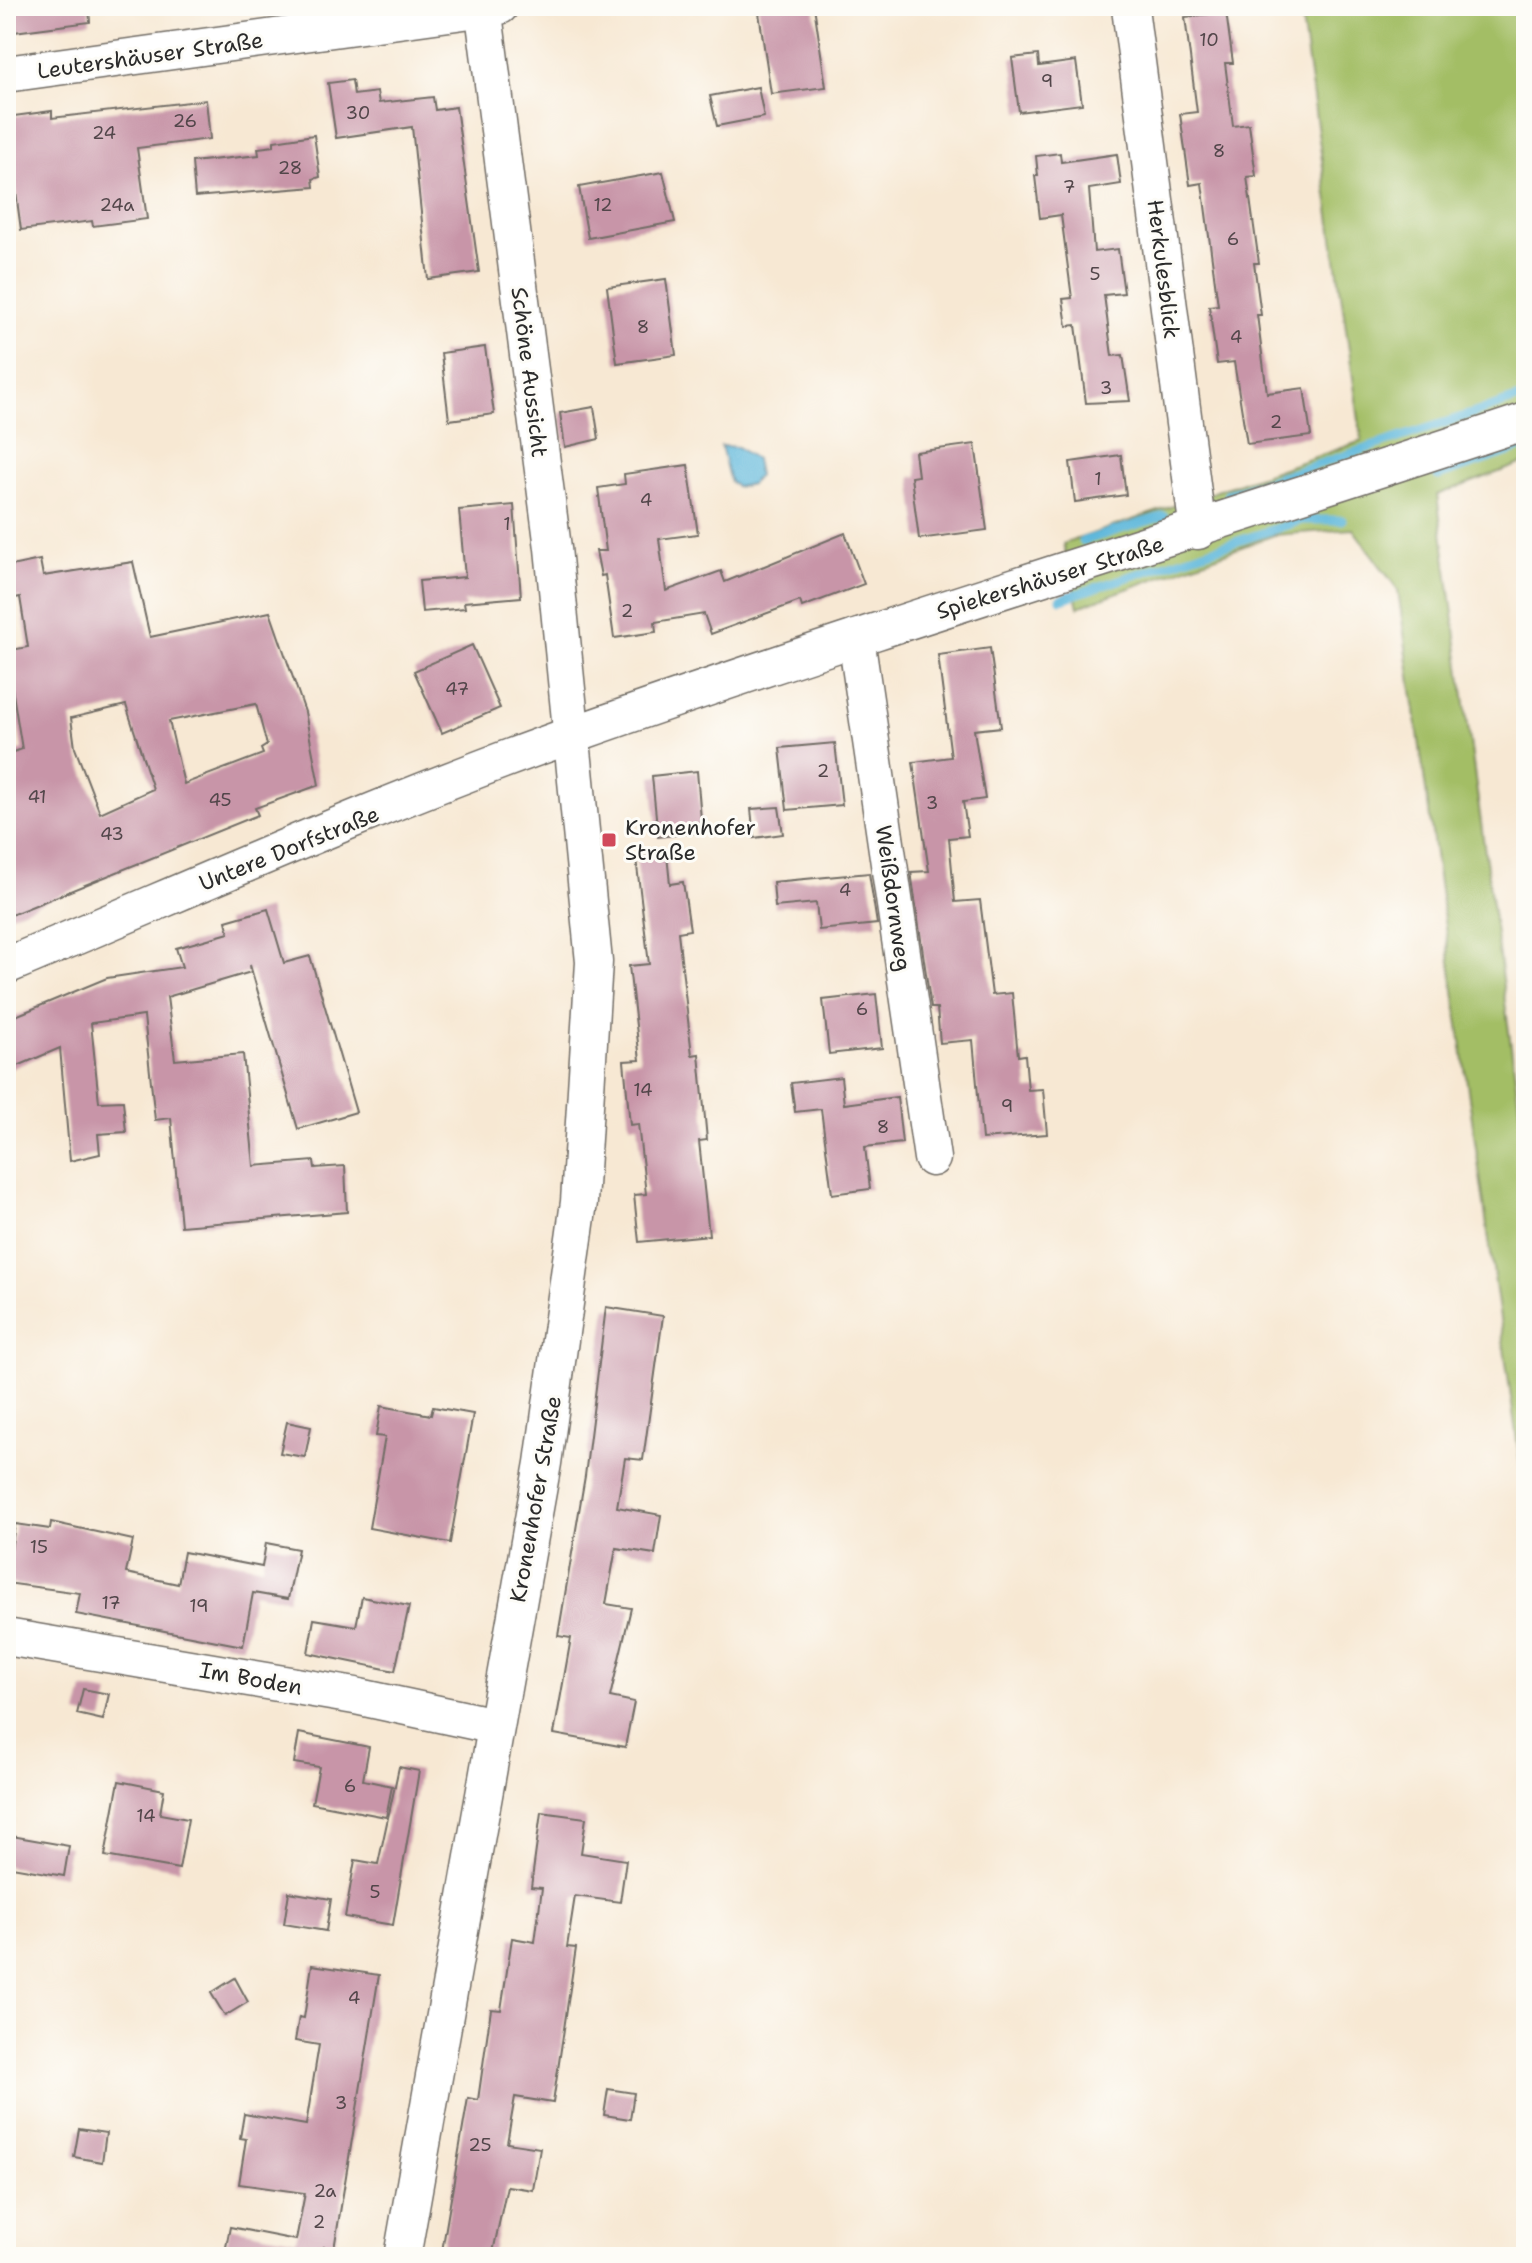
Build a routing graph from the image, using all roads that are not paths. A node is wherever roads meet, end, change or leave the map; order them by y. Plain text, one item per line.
1 (489, 7) edge
2 (1130, 8) edge
3 (6, 74) edge
4 (1526, 421) edge
5 (1198, 531) junction
6 (856, 638) junction
7 (573, 734) junction
8 (6, 966) edge
9 (932, 1158) dead end
10 (6, 1637) edge
11 (495, 1726) junction
12 (402, 2257) edge

1 - 3 street, Leutershäuser Straße
1 - 7 street, Schöne Aussicht
2 - 5 street, Herkulesblick
4 - 5 street, Spiekershäuser Straße
5 - 6 street, Spiekershäuser Straße
6 - 7 street, Spiekershäuser Straße
6 - 9 street, Weißdornweg
7 - 8 street, Untere Dorfstraße
7 - 11 street, Kronenhofer Straße
10 - 11 street, Im Boden
11 - 12 street, Kronenhofer Straße

